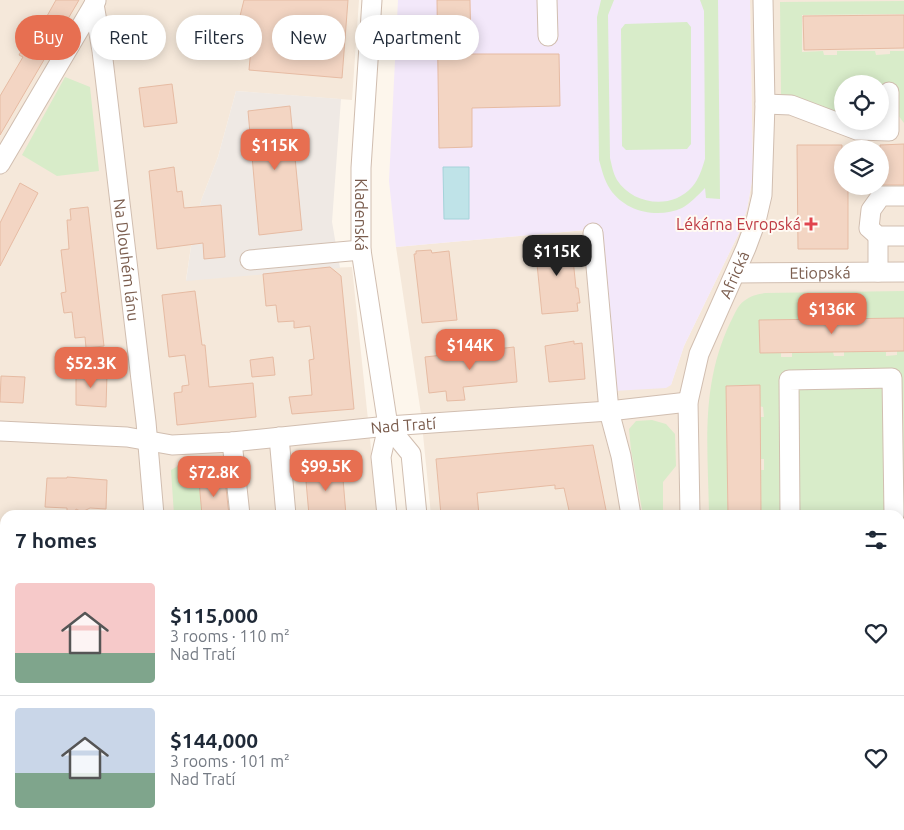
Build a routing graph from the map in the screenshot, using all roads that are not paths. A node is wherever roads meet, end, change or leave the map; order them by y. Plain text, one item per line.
1 (372, 0) edge
2 (548, 0) edge
3 (764, 0) edge
4 (95, 2) edge
5 (548, 36) dead end
6 (765, 104) junction
7 (834, 121) edge
8 (857, 130) edge
9 (889, 130) edge
10 (0, 164) edge
11 (904, 196) edge
12 (593, 233) dead end
13 (878, 236) junction
14 (904, 236) edge
15 (361, 250) junction
16 (250, 260) dead end
17 (878, 272) junction
18 (904, 272) edge
19 (736, 273) junction
20 (688, 402) junction
21 (609, 412) junction
22 (388, 426) junction
23 (0, 431) edge
24 (279, 437) junction
25 (147, 441) junction
26 (232, 442) junction
27 (154, 510) edge
28 (239, 510) edge
29 (286, 510) edge
30 (386, 510) edge
31 (417, 510) edge
32 (630, 510) edge
33 (690, 510) edge
34 (790, 510) edge
35 (894, 510) edge

1 - 15 street, Kladenská
2 - 5 street
3 - 6 street, Africká
4 - 10 street
4 - 25 street, Na Dlouhém lánu
6 - 7 street
6 - 19 street, Africká
8 - 9 street
11 - 13 street
12 - 21 street
13 - 14 street
13 - 17 street
15 - 16 street
15 - 22 street, Kladenská
17 - 18 street, Etiopská
17 - 19 street, Etiopská
19 - 20 street, Africká
20 - 21 street, Nad Tratí
20 - 33 street, Africká
21 - 22 street, Nad Tratí
21 - 32 street
22 - 24 street, Nad Tratí
22 - 30 street, Kladenská
22 - 31 street
23 - 25 street, Nad Tratí
24 - 26 street, Nad Tratí
24 - 29 street
25 - 26 street, Nad Tratí
25 - 27 street, Na Dlouhém lánu
26 - 28 street
34 - 35 street

